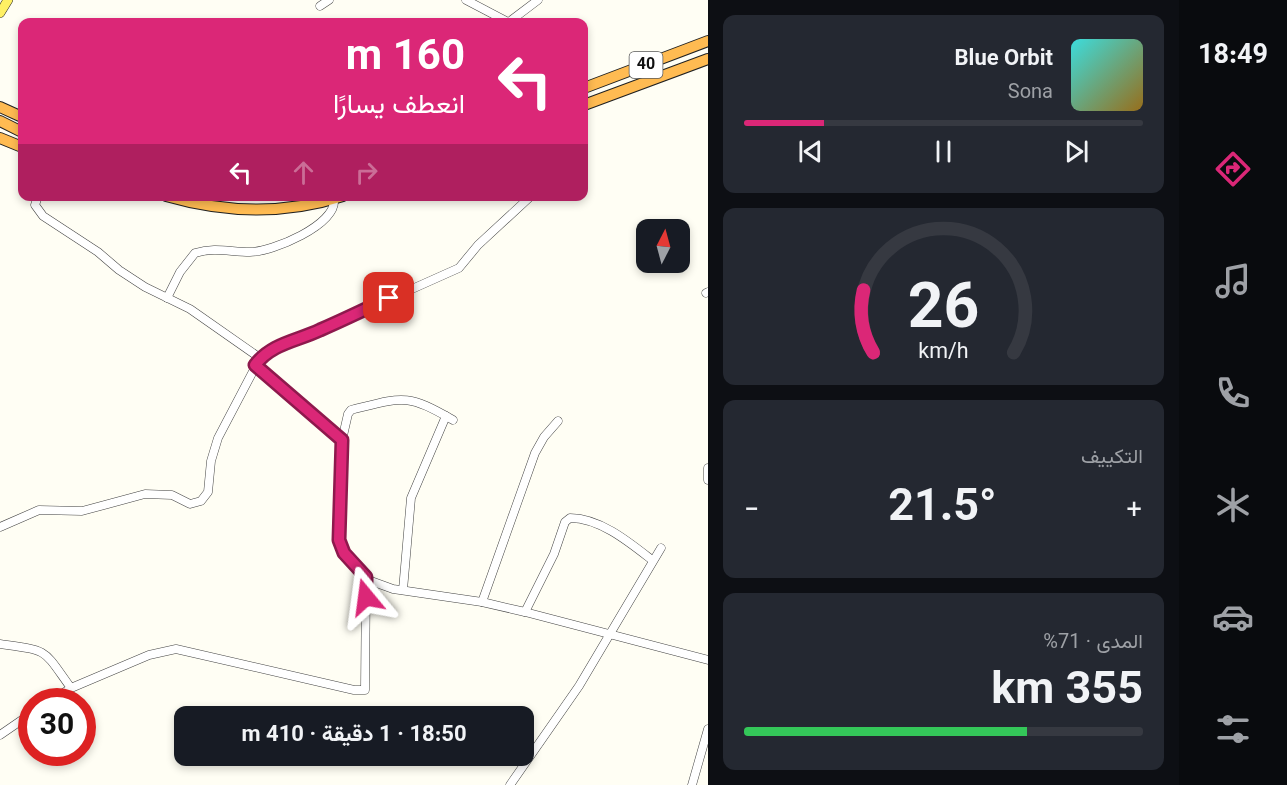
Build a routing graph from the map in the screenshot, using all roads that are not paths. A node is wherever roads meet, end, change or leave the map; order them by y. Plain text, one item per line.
1 (8, 0) edge
2 (329, 0) edge
3 (466, 0) edge
4 (538, 0) edge
5 (320, 6) dead end
6 (0, 13) edge
7 (500, 18) edge
8 (513, 18) edge
9 (708, 41) edge
10 (708, 59) edge
11 (588, 86) edge
12 (588, 104) edge
13 (0, 107) edge
14 (18, 115) edge
15 (0, 121) edge
16 (18, 130) edge
17 (0, 138) edge
18 (18, 145) edge
19 (36, 201) edge
20 (188, 201) edge
21 (326, 201) edge
22 (337, 201) edge
23 (526, 201) edge
24 (167, 298) junction
25 (258, 362) junction
26 (558, 421) dead end
27 (342, 440) junction
28 (708, 468) edge
29 (708, 480) edge
30 (0, 527) edge
31 (661, 548) dead end
32 (652, 560) junction
33 (366, 577) junction
34 (403, 590) junction
35 (482, 602) junction
36 (525, 612) junction
37 (607, 634) junction
38 (0, 644) edge
39 (708, 660) edge
40 (71, 688) joint
41 (18, 723) edge
42 (708, 729) edge
43 (0, 735) edge
44 (510, 785) edge
45 (692, 785) edge

1 - 6 main road
2 - 5 street
3 - 7 street
4 - 8 street
9 - 11 highway, 40
10 - 12 highway, 40
13 - 14 highway
15 - 16 highway
17 - 18 highway
19 - 24 street
20 - 21 highway
22 - 24 street
23 - 25 street
24 - 25 street
25 - 27 street
25 - 30 street
26 - 35 street
27 - 33 street
27 - 34 street
28 - 29 street
31 - 32 street
32 - 36 street
32 - 37 street
33 - 34 street
33 - 40 street
34 - 35 street
35 - 36 street
36 - 37 street
37 - 39 street
37 - 44 street
38 - 40 street
41 - 43 street
42 - 45 street

